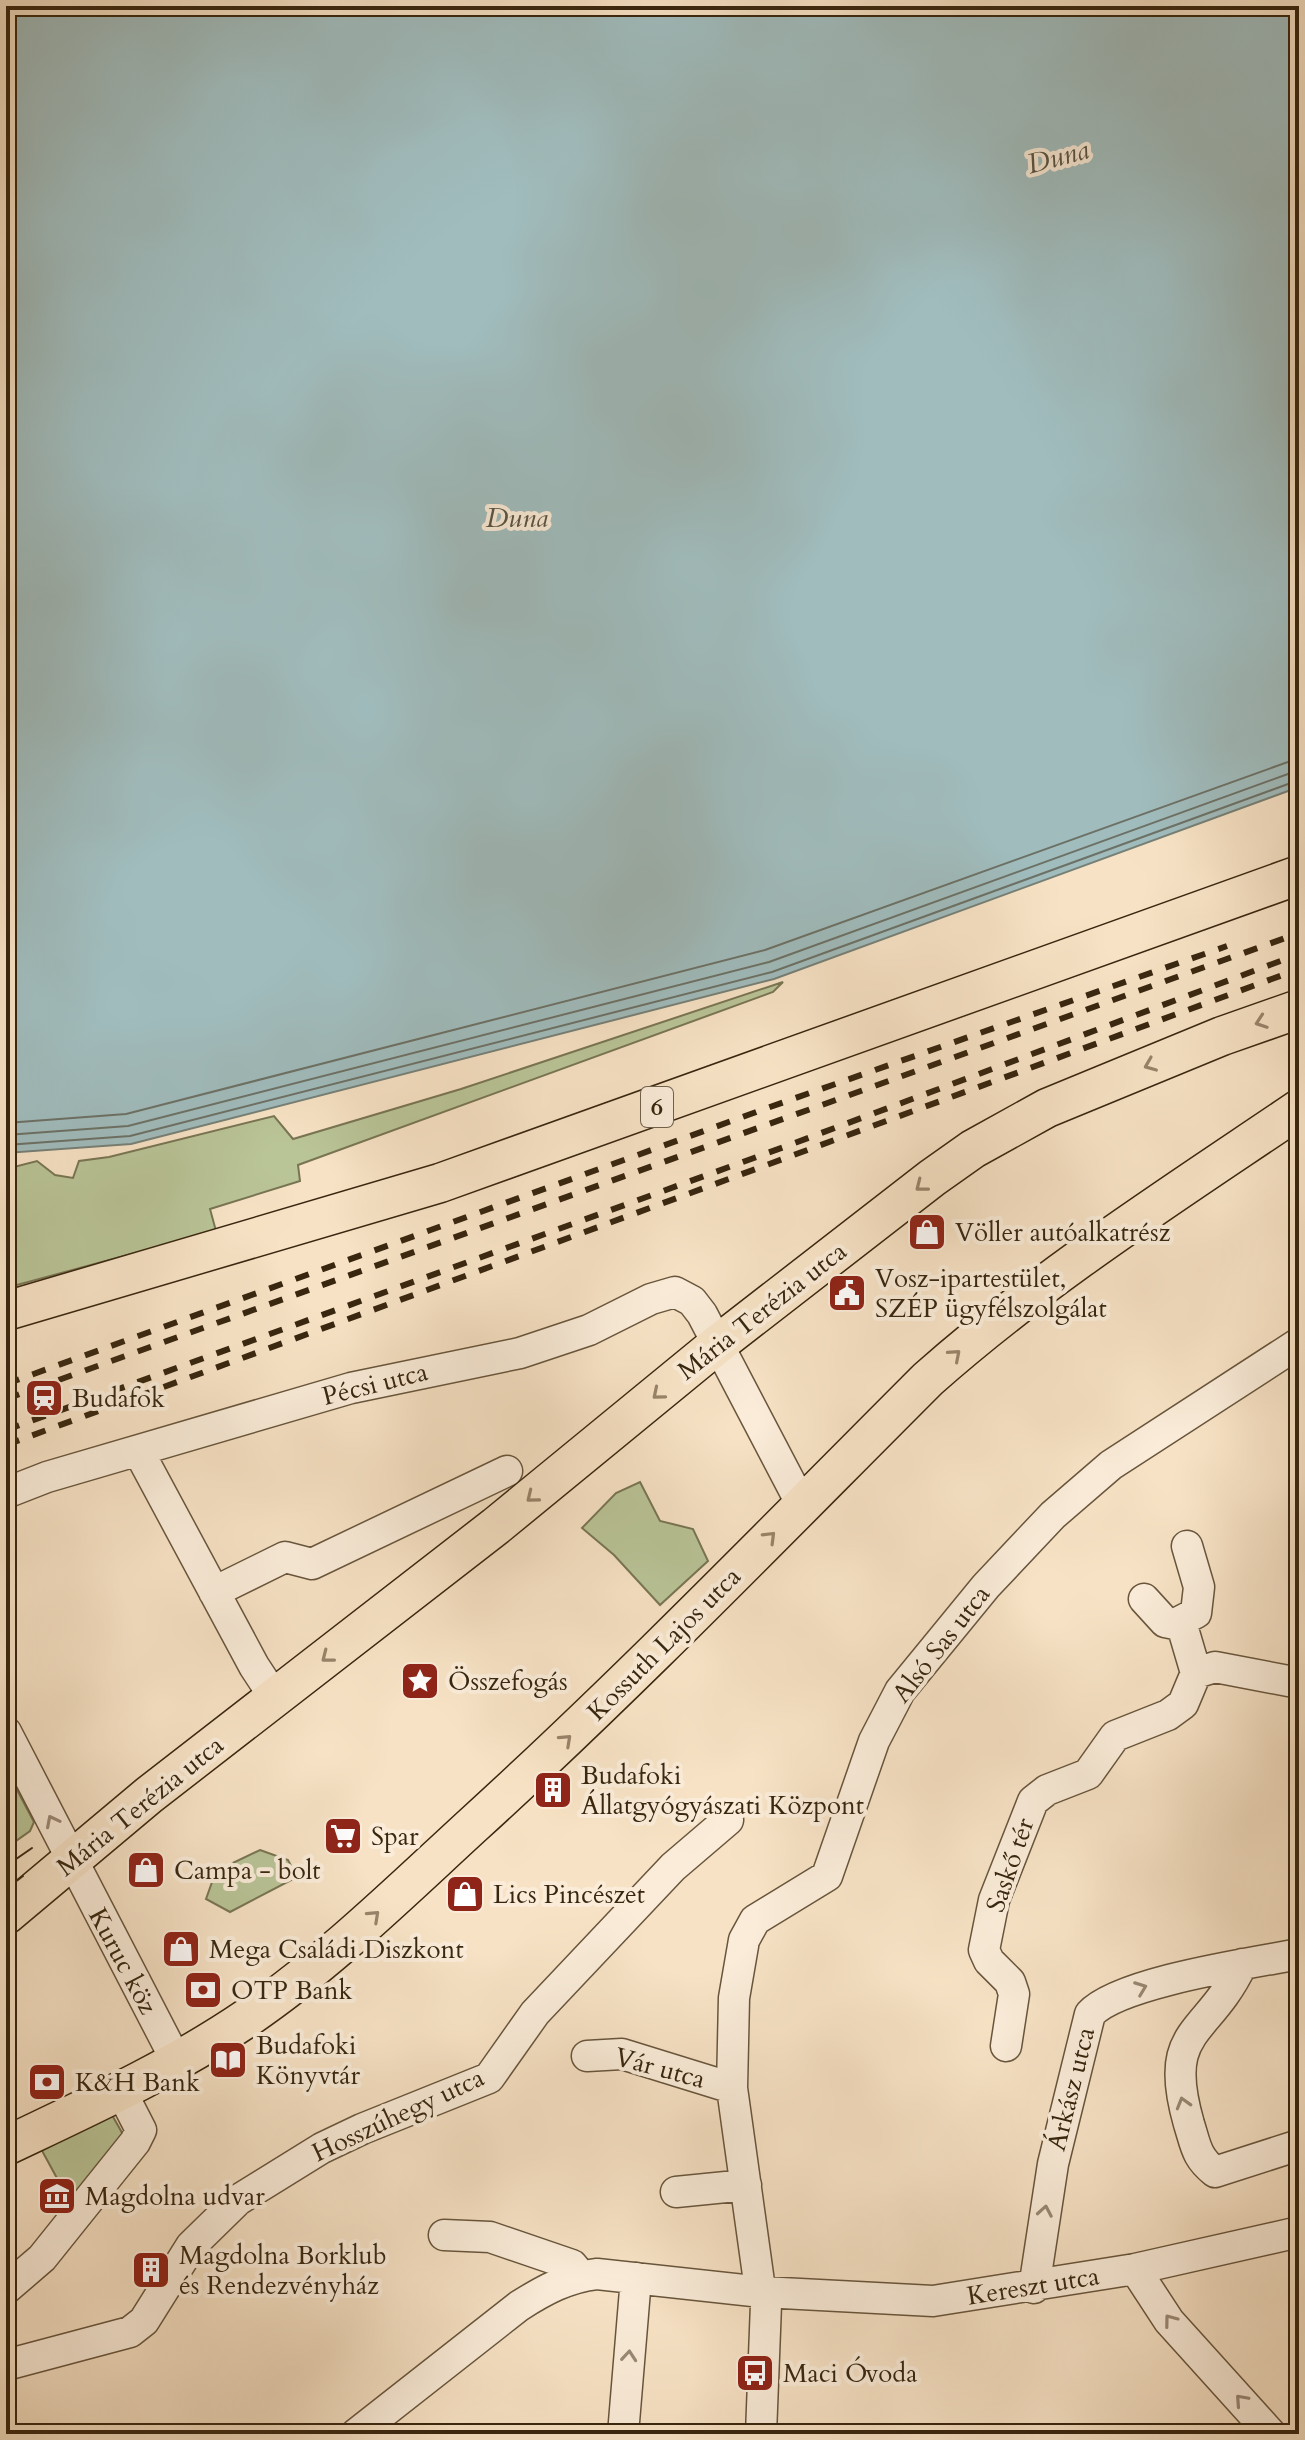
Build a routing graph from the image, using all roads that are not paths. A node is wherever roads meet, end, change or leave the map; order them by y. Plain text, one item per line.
1 (1299, 875) edge
2 (1299, 1009) edge
3 (1299, 1109) edge
4 (6, 1311) edge
5 (1299, 1343) edge
6 (718, 1344) junction
7 (139, 1452) junction
8 (507, 1471) dead end
9 (6, 1493) edge
10 (802, 1505) junction
11 (1187, 1546) dead end
12 (214, 1592) junction
13 (1144, 1599) dead end
14 (1181, 1622) junction
15 (1196, 1673) junction
16 (1299, 1683) edge
17 (275, 1698) junction
18 (6, 1732) edge
19 (728, 1820) dead end
20 (72, 1861) junction
21 (6, 1915) edge
22 (1299, 1954) edge
23 (1242, 1964) junction
24 (1006, 2046) dead end
25 (587, 2056) dead end
26 (176, 2060) junction
27 (732, 2088) junction
28 (121, 2091) junction
29 (1299, 2145) edge
30 (6, 2146) edge
31 (746, 2185) junction
32 (676, 2192) dead end
33 (1299, 2232) edge
34 (444, 2235) dead end
35 (1135, 2269) junction
36 (581, 2276) junction
37 (636, 2278) junction
38 (1034, 2288) junction
39 (6, 2289) edge
40 (762, 2292) junction
41 (6, 2365) edge
42 (357, 2434) edge
43 (623, 2434) edge
44 (761, 2434) edge
45 (1271, 2434) edge

1 - 4 main road, 6
2 -> 6 main road, Mária Terézia utca
10 -> 3 main road, Kossuth Lajos utca
5 - 27 street, Alsó Sas utca
6 - 7 street, Pécsi utca
6 - 10 street, Pécsi utca
6 -> 17 main road, Mária Terézia utca
7 - 9 street, Pécsi utca
7 - 12 street
8 - 12 street
26 -> 10 main road, Kossuth Lajos utca
11 - 14 street
12 - 17 street
13 - 14 street
14 - 15 street
15 - 16 street
15 - 24 street, Saskő tér
17 - 20 main road, Mária Terézia utca
20 -> 18 street, Kuruc köz
19 - 41 street, Hosszúhegy utca
20 - 21 main road, Mária Terézia utca
20 - 26 street, Kuruc köz
22 - 23 street, Árkász utca
29 -> 23 street
38 -> 23 street, Árkász utca
25 - 27 street, Vár utca
26 - 28 main road, Kossuth Lajos utca
27 - 31 street, Alsó Sas utca
28 - 30 main road, Kossuth Lajos utca
28 - 39 street
31 - 32 street
31 - 40 street, Alsó Sas utca
33 - 35 street, Kereszt utca
34 - 36 street
35 - 38 street, Kereszt utca
45 -> 35 street
36 - 37 street, Kereszt utca
36 - 42 street
37 - 40 street, Kereszt utca
43 -> 37 street
38 - 40 street, Kereszt utca
40 - 44 street, Alsó Sas utca

